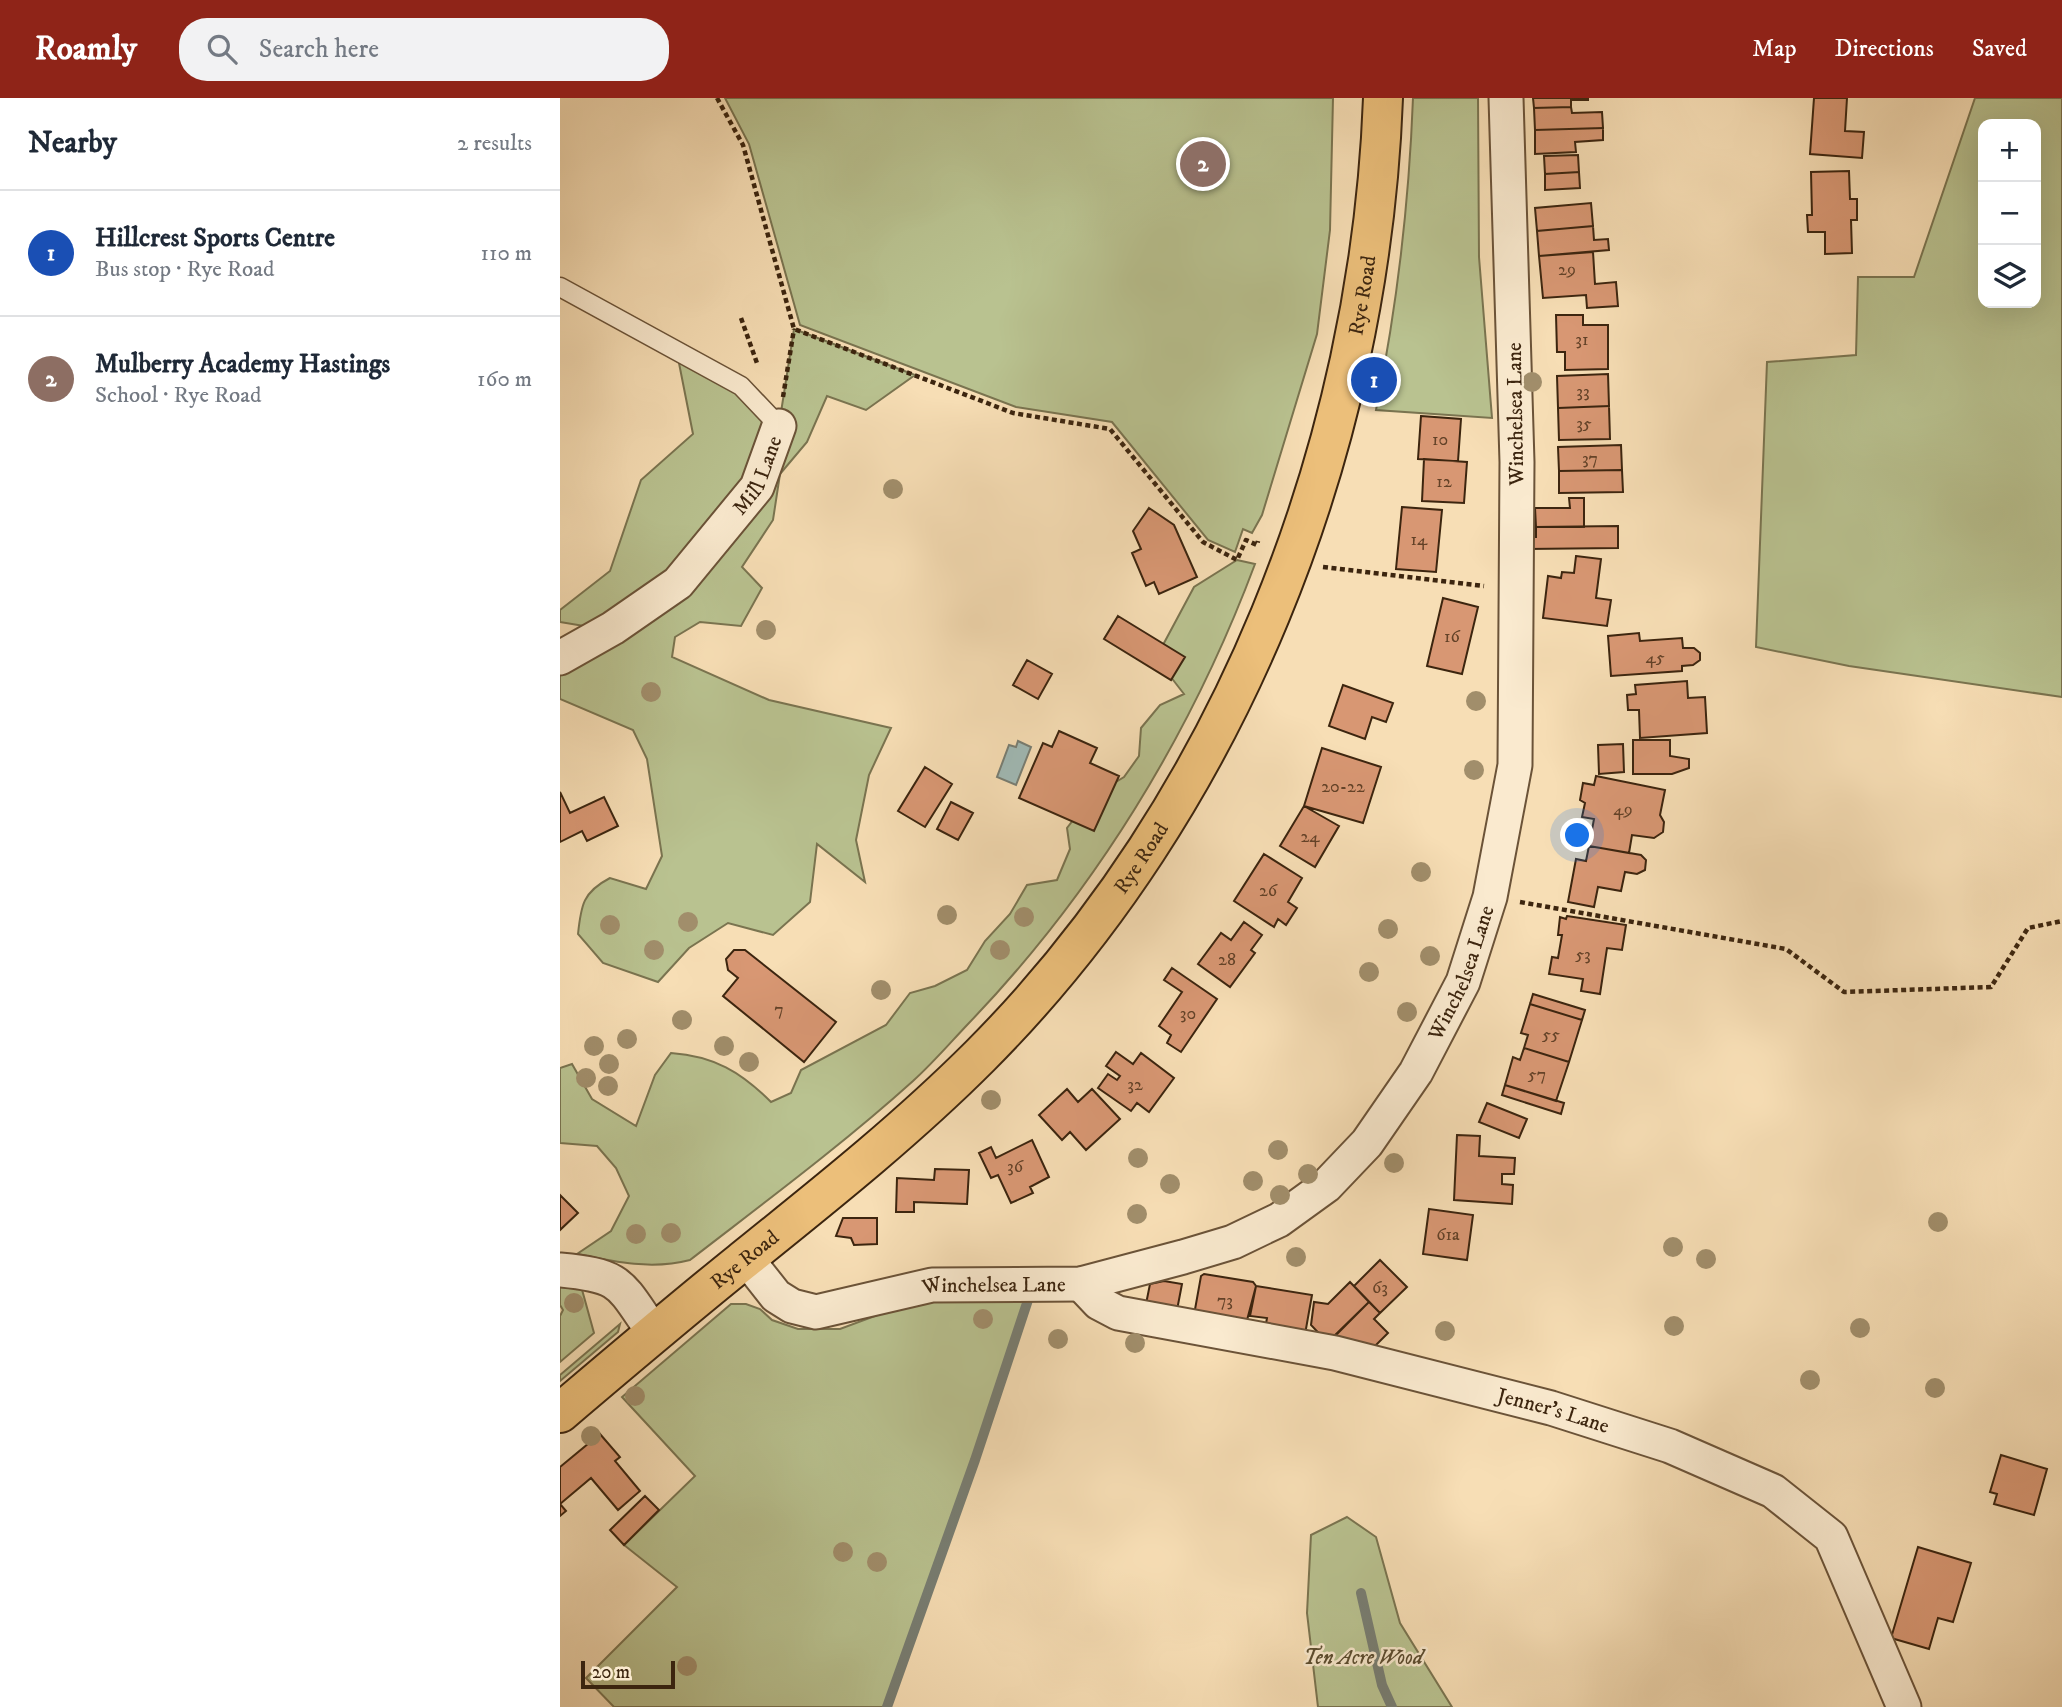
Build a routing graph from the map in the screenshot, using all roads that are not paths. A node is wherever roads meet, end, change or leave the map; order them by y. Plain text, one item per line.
1 (1383, 98) edge
2 (1506, 98) edge
3 (560, 287) edge
4 (779, 426) joint
5 (560, 658) edge
6 (746, 1258) junction
7 (560, 1270) edge
8 (1082, 1284) junction
9 (654, 1333) junction
10 (560, 1413) edge
11 (1904, 1707) edge

1 - 6 highway, Rye Road
2 - 8 street, Winchelsea Lane
3 - 4 lane, Mill Lane
4 - 5 street, Mill Lane
6 - 8 street, Winchelsea Lane
6 - 9 highway, Rye Road
7 - 9 street
8 - 11 street, Jenner's Lane
9 - 10 highway, Rye Road

